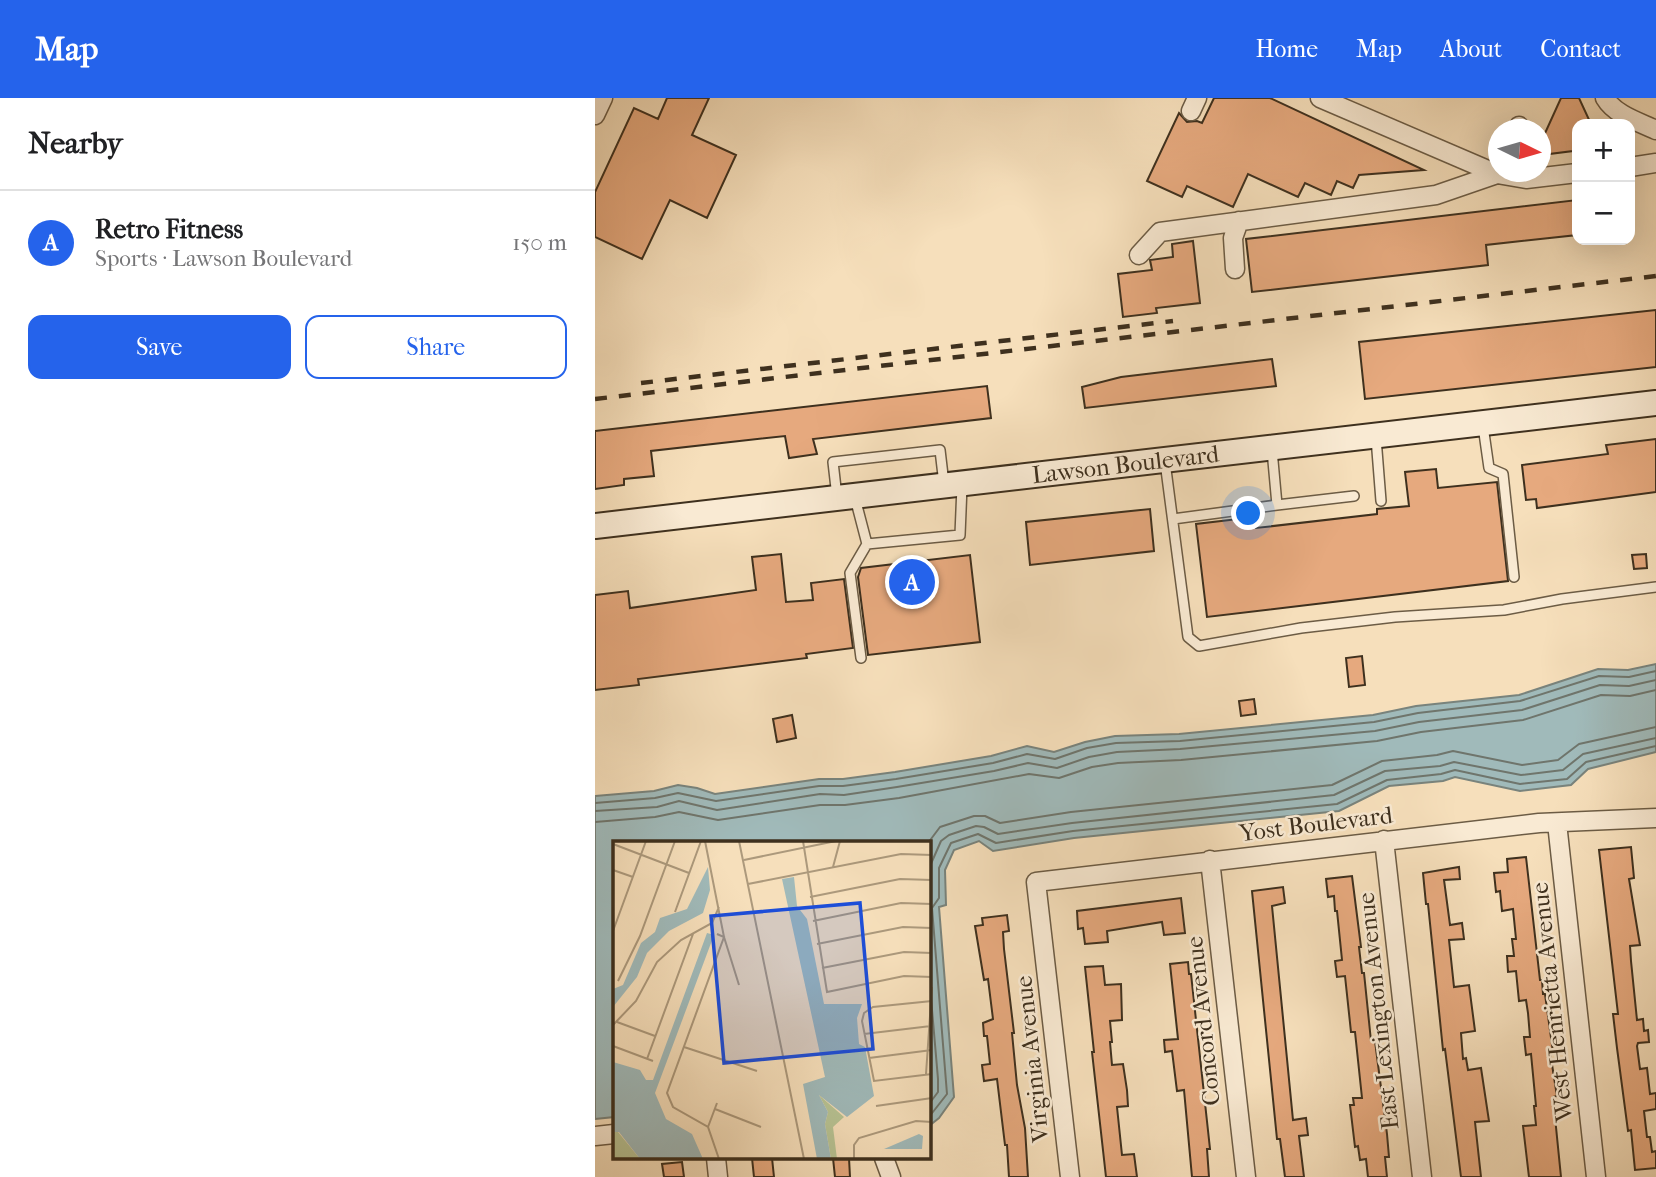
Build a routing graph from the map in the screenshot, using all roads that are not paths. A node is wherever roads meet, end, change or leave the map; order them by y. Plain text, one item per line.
1 (603, 98) edge
2 (1320, 98) edge
3 (1605, 98) edge
4 (595, 115) edge
5 (1656, 130) edge
6 (1656, 163) edge
7 (1635, 166) edge
8 (1488, 169) edge
9 (1572, 173) edge
10 (1551, 176) edge
11 (1488, 177) edge
12 (1239, 221) junction
13 (1139, 255) dead end
14 (1235, 269) dead end
15 (1656, 403) edge
16 (1483, 424) junction
17 (1376, 436) junction
18 (1272, 448) junction
19 (1165, 460) junction
20 (953, 485) junction
21 (1354, 496) dead end
22 (846, 497) junction
23 (1381, 501) dead end
24 (1277, 505) junction
25 (1173, 519) junction
26 (595, 526) edge
27 (867, 544) junction
28 (1514, 577) dead end
29 (1656, 587) edge
30 (861, 658) dead end
31 (1656, 818) edge
32 (1557, 822) junction
33 (1384, 840) junction
34 (1210, 860) junction
35 (1042, 936) joint
36 (613, 1134) edge
37 (595, 1136) edge
38 (885, 1160) edge
39 (891, 1177) edge
40 (1070, 1177) edge
41 (1246, 1177) edge
42 (1422, 1177) edge
43 (1596, 1177) edge

1 - 4 street
2 - 8 street
3 - 5 street
6 - 7 street
9 - 10 street
11 - 12 street
12 - 13 street
12 - 14 street
15 - 16 main road, Lawson Boulevard
16 - 17 main road, Lawson Boulevard
16 - 28 lane
17 - 18 main road, Lawson Boulevard
17 - 23 lane
18 - 19 main road, Lawson Boulevard
18 - 24 lane
19 - 20 main road, Lawson Boulevard
19 - 25 lane
20 - 22 main road, Lawson Boulevard
20 - 22 lane
20 - 27 lane
21 - 24 lane
22 - 26 main road, Lawson Boulevard
22 - 27 lane
24 - 25 lane
25 - 29 lane
27 - 30 lane
31 - 32 street, Yost Boulevard
32 - 33 street, Yost Boulevard
32 - 43 street, West Henrietta Avenue
33 - 34 street, Yost Boulevard
33 - 42 street, East Lexington Avenue
34 - 35 street, Yost Boulevard
34 - 41 street, Concord Avenue
35 - 40 street, Virginia Avenue
36 - 37 street
38 - 39 street

